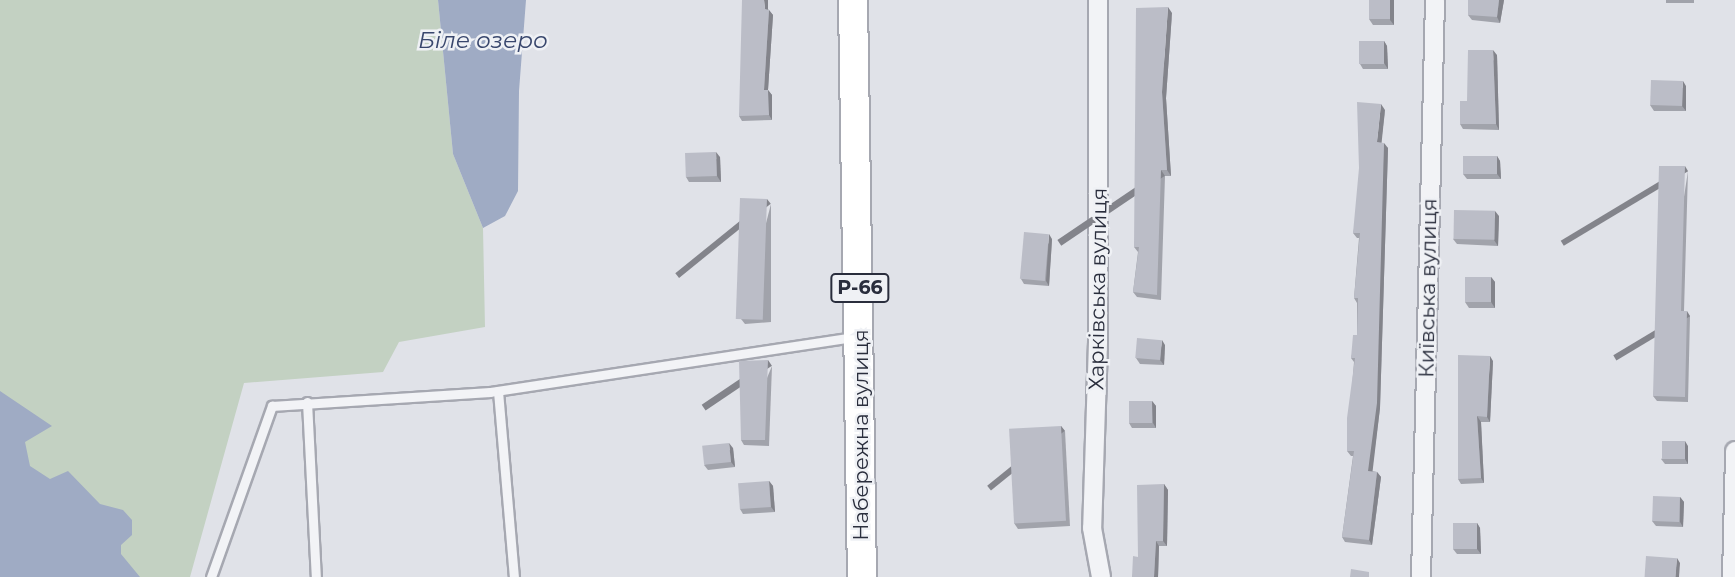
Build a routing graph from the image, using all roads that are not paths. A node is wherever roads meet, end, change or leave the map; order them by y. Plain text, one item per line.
1 (853, 0) edge
2 (1098, 0) edge
3 (1435, 0) edge
4 (861, 337) junction
5 (498, 391) junction
6 (307, 401) junction
7 (1735, 452) edge
8 (211, 577) edge
9 (316, 577) edge
10 (514, 577) edge
11 (862, 577) edge
12 (1101, 577) edge
13 (1421, 577) edge
14 (1732, 577) edge

1 - 4 main road, Набережна вулиця / Р-66
2 - 12 street, Харківська вулиця
3 - 13 street, Київська вулиця
4 - 5 lane
4 - 11 main road, Набережна вулиця / Р-66
5 - 6 lane
5 - 10 lane
6 - 8 lane
6 - 9 lane
7 - 14 street

